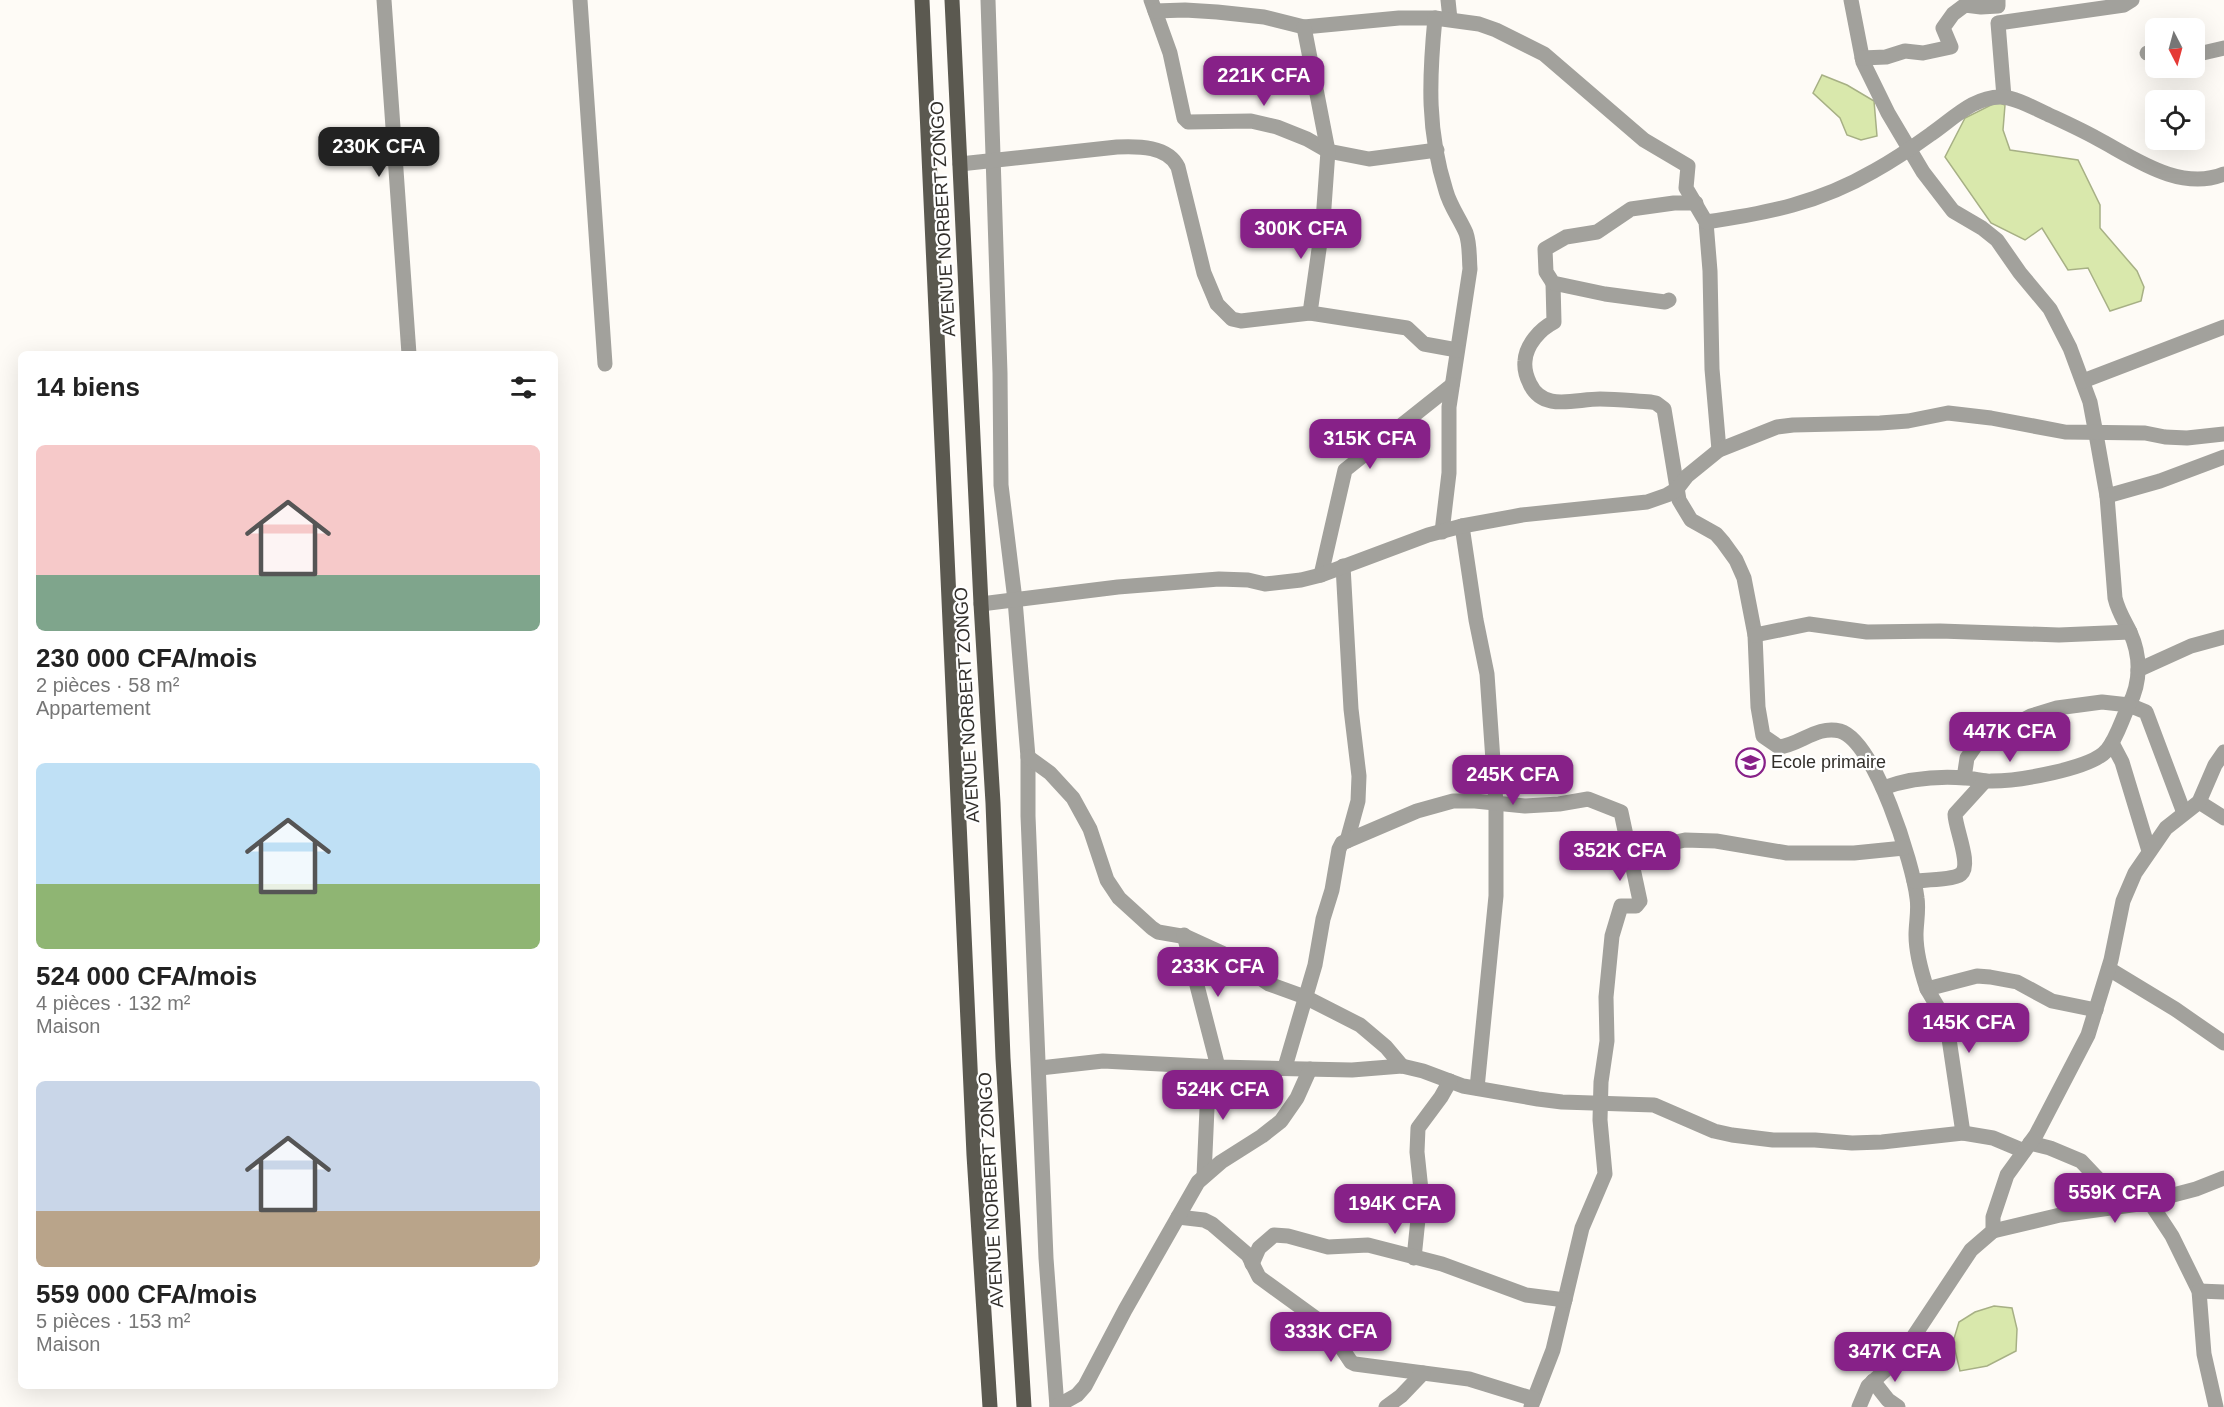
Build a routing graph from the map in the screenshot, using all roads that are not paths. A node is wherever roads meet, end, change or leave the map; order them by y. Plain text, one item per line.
1 (384, 0) edge
2 (580, 0) edge
3 (921, 0) edge
4 (952, 0) edge
5 (988, 0) edge
6 (1448, 0) edge
7 (1851, 0) edge
8 (1998, 0) edge
9 (2132, 0) edge
10 (1153, 6) edge
11 (1443, 19) junction
12 (1304, 27) junction
13 (2224, 48) edge
14 (2205, 52) edge
15 (1862, 58) junction
16 (2004, 97) junction
17 (1909, 148) junction
18 (1437, 150) junction
19 (1328, 152) junction
20 (994, 160) junction
21 (960, 164) junction
22 (2224, 174) edge
23 (1696, 203) junction
24 (1706, 222) junction
25 (1553, 283) junction
26 (1669, 300) dead end
27 (1310, 313) junction
28 (2224, 327) edge
29 (1457, 350) junction
30 (409, 351) edge
31 (605, 364) dead end
32 (2083, 381) junction
33 (1452, 386) junction
34 (2096, 434) junction
35 (2224, 434) edge
36 (1719, 450) junction
37 (2224, 457) edge
38 (1677, 489) junction
39 (2107, 496) junction
40 (1462, 526) junction
41 (1442, 532) junction
42 (1342, 566) junction
43 (1320, 575) junction
44 (1015, 600) junction
45 (981, 604) junction
46 (2130, 632) junction
47 (1755, 636) junction
48 (2224, 637) edge
49 (2138, 670) junction
50 (2129, 705) junction
51 (2112, 743) junction
52 (2224, 752) edge
53 (1028, 758) junction
54 (1964, 778) junction
55 (1985, 782) junction
56 (1883, 788) junction
57 (2199, 802) junction
58 (1496, 804) junction
59 (2184, 813) junction
60 (2224, 818) edge
61 (1347, 840) junction
62 (1904, 848) junction
63 (2149, 851) junction
64 (1633, 861) junction
65 (1914, 881) junction
66 (1184, 935) junction
67 (2109, 969) junction
68 (1926, 989) junction
69 (1305, 997) junction
70 (2096, 1010) junction
71 (2224, 1043) edge
72 (1402, 1066) junction
73 (1213, 1067) junction
74 (1285, 1067) junction
75 (1040, 1068) junction
76 (1310, 1069) junction
77 (1450, 1081) junction
78 (1477, 1088) junction
79 (1600, 1103) junction
80 (1963, 1133) junction
81 (2027, 1147) junction
82 (1204, 1176) junction
83 (2224, 1178) edge
84 (2149, 1201) junction
85 (2129, 1205) junction
86 (1179, 1217) junction
87 (1993, 1231) junction
88 (1414, 1258) junction
89 (1252, 1264) junction
90 (2199, 1291) junction
91 (2224, 1292) edge
92 (1565, 1300) junction
93 (1423, 1373) junction
94 (1873, 1381) junction
95 (1533, 1403) edge
96 (990, 1407) edge
97 (1024, 1407) edge
98 (1057, 1407) edge
99 (1386, 1407) edge
100 (1859, 1407) edge
101 (1898, 1407) edge
102 (2216, 1407) edge

1 - 30 street
2 - 31 street
3 - 96 main road, AVENUE NORBERT ZONGO
4 - 21 main road, AVENUE NORBERT ZONGO
5 - 20 street
6 - 11 street
7 - 15 street
8 - 15 street
9 - 16 street
10 - 12 street
10 - 19 street
11 - 12 street
11 - 18 street
11 - 23 street
12 - 19 street
13 - 14 street
15 - 17 street
16 - 17 street
16 - 22 street
17 - 24 street
17 - 32 street
18 - 19 street
18 - 29 street
19 - 27 street
20 - 21 street
20 - 27 street
20 - 44 street
21 - 45 main road, AVENUE NORBERT ZONGO
23 - 24 street
23 - 25 street
24 - 36 street
25 - 26 street
25 - 38 street
27 - 29 street
28 - 32 street
29 - 33 street
32 - 34 street
33 - 41 street
33 - 43 street
34 - 35 street
34 - 36 street
34 - 39 street
36 - 38 street
37 - 39 street
38 - 40 street
38 - 47 street
39 - 46 street
40 - 41 street
40 - 58 street
41 - 42 street
42 - 43 street
42 - 61 street
43 - 44 street
44 - 45 street
44 - 53 street
45 - 97 main road, AVENUE NORBERT ZONGO
46 - 47 street
46 - 49 street
47 - 56 street
48 - 49 street
49 - 50 street
50 - 51 street
50 - 54 street
50 - 59 street
51 - 55 street
51 - 63 street
52 - 57 street
53 - 66 street
53 - 75 street
54 - 55 street
54 - 56 street
55 - 65 street
56 - 62 street
57 - 59 street
57 - 60 street
58 - 61 street
58 - 64 street
58 - 78 street
59 - 63 street
61 - 69 street
62 - 64 street
62 - 65 street
63 - 67 street
64 - 79 street
65 - 68 street
66 - 69 street
66 - 73 street
67 - 70 street
67 - 71 street
68 - 70 street
68 - 80 street
69 - 72 street
69 - 74 street
70 - 81 street
72 - 76 street
72 - 77 street
73 - 74 street
73 - 75 street
73 - 82 street
74 - 76 street
75 - 98 street
76 - 82 street
77 - 78 street
77 - 88 street
78 - 79 street
79 - 80 street
79 - 92 street
80 - 81 street
81 - 85 street
81 - 87 street
82 - 86 street
83 - 84 street
84 - 85 street
84 - 90 street
85 - 87 street
86 - 89 street
86 - 98 street
87 - 94 street
88 - 89 street
88 - 92 street
89 - 93 street
90 - 91 street
90 - 102 street
92 - 95 street
93 - 95 street
93 - 99 street
94 - 100 street
94 - 101 street

